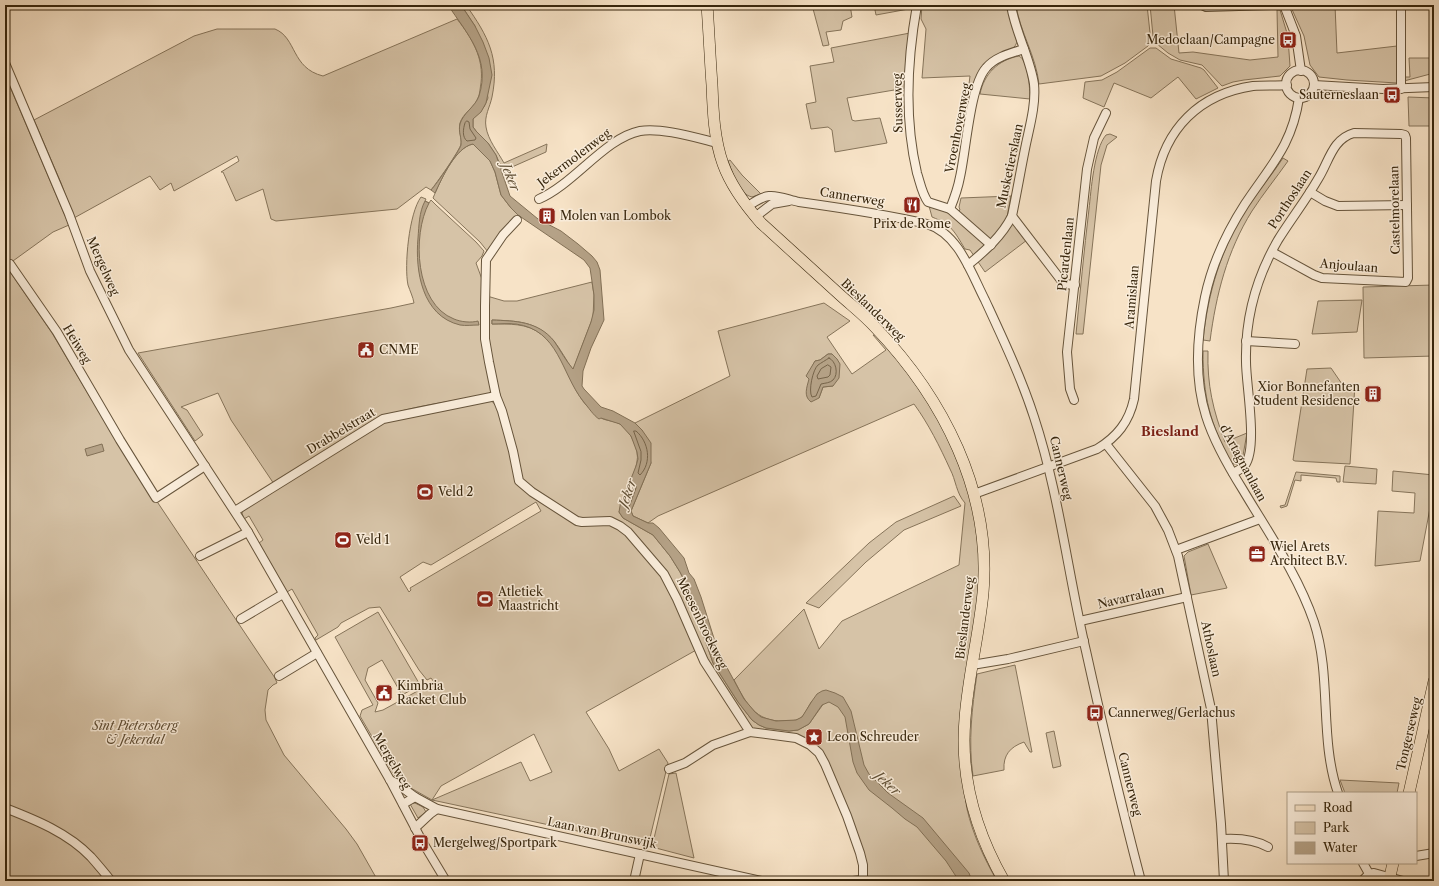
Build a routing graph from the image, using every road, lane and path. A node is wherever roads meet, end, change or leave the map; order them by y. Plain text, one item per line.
1 (707, 5) edge
2 (917, 5) edge
3 (1011, 5) edge
4 (1202, 5) edge
5 (1273, 5) edge
6 (1284, 5) edge
7 (1401, 5) edge
8 (1024, 49) junction
9 (5, 62) edge
10 (1301, 71) junction
11 (1434, 83) edge
12 (1286, 85) junction
13 (1314, 85) junction
14 (1434, 87) edge
15 (1421, 88) junction
16 (1401, 89) junction
17 (1299, 98) junction
18 (1106, 114) dead end
19 (1406, 138) joint
20 (718, 143) junction
21 (1310, 192) junction
22 (539, 199) dead end
23 (790, 201) junction
24 (1406, 205) junction
25 (747, 207) junction
26 (950, 210) junction
27 (1012, 216) junction
28 (755, 217) junction
29 (517, 220) dead end
30 (991, 244) junction
31 (1272, 252) junction
32 (10, 264) dead end
33 (968, 265) junction
34 (1406, 282) joint
35 (1075, 285) junction
36 (1246, 341) junction
37 (1295, 344) dead end
38 (496, 396) junction
39 (1074, 400) dead end
40 (1106, 444) junction
41 (205, 466) junction
42 (1048, 468) junction
43 (1232, 473) junction
44 (974, 494) junction
45 (235, 511) junction
46 (1260, 518) junction
47 (248, 532) junction
48 (1176, 550) junction
49 (200, 556) dead end
50 (283, 594) junction
51 (1187, 597) junction
52 (241, 619) dead end
53 (1080, 621) junction
54 (1084, 642) junction
55 (317, 653) junction
56 (972, 665) junction
57 (279, 676) dead end
58 (1434, 681) edge
59 (750, 732) junction
60 (669, 769) dead end
61 (390, 780) junction
62 (1338, 792) edge
63 (1408, 792) edge
64 (415, 797) junction
65 (403, 804) junction
66 (5, 808) edge
67 (437, 809) junction
68 (415, 828) junction
69 (1222, 839) junction
70 (1268, 847) dead end
71 (1434, 853) edge
72 (640, 854) junction
73 (1417, 856) edge
74 (1364, 864) edge
75 (1393, 864) edge
76 (1369, 874) junction
77 (1389, 879) edge
78 (111, 881) edge
79 (446, 881) edge
80 (634, 881) edge
81 (761, 881) edge
82 (863, 881) edge
83 (1004, 881) edge
84 (1141, 881) edge
85 (1224, 881) edge
86 (1362, 881) edge
87 (1376, 881) edge
88 (1403, 881) edge

1 - 20 main road
2 - 26 street, Susserweg
3 - 8 street
4 - 5 street
6 - 10 street
7 - 16 street
8 - 26 street, Vroenhovenweg
8 - 27 street, Musketierslaan
9 - 41 street, Mergelweg
10 - 12 street
10 - 13 street
11 - 15 street
12 - 17 street
12 - 40 street, Aramislaan
13 - 16 street
13 - 17 street
14 - 15 street
15 - 16 street
17 - 43 street, d'Artagnanlaan
18 - 35 street, Picardenlaan
19 - 21 street, Porthoslaan
19 - 24 street, Castelmorelaan
20 - 22 street, Jekermolenweg
20 - 25 main road
21 - 24 street
21 - 31 street, Porthoslaan
23 - 25 street, Cannerweg
23 - 28 street, Cannerweg
23 - 33 street, Cannerweg
24 - 34 street, Castelmorelaan
25 - 28 main road
26 - 30 street
27 - 30 street
27 - 35 street, Musketierslaan
28 - 44 main road, Bieslanderweg
29 - 38 street
30 - 33 street
31 - 34 street, Anjoulaan
31 - 36 street, Porthoslaan
32 - 41 street, Heiweg
33 - 42 street, Cannerweg
35 - 39 street, Picardenlaan
36 - 37 street
36 - 43 street, Porthoslaan
38 - 45 street, Drabbelstraat
38 - 59 street, Meesenbroekweg
40 - 42 street, Aramislaan
40 - 48 street, Athoslaan
41 - 45 street, Mergelweg
42 - 44 street, Aramislaan
42 - 53 street, Cannerweg
43 - 46 street, d'Artagnanlaan
44 - 56 main road, Bieslanderweg
45 - 47 street, Mergelweg
46 - 48 street
46 - 62 street, d'Artagnanlaan
47 - 49 street
47 - 50 street, Mergelweg
48 - 51 street, Athoslaan
50 - 52 street
50 - 55 street, Mergelweg
51 - 53 street, Navarralaan
51 - 69 street, Athoslaan
53 - 54 street, Cannerweg
54 - 56 street
54 - 84 street, Cannerweg
55 - 57 street
55 - 61 street, Mergelweg
56 - 83 main road, Bieslanderweg
58 - 63 main road, Tongerseweg
59 - 60 street
59 - 82 street
61 - 64 street, Laan van Brunswijk
61 - 65 street, Mergelweg
64 - 65 street
64 - 67 street, Laan van Brunswijk
65 - 68 street, Mergelweg
66 - 78 street
67 - 68 street
67 - 72 street, Laan van Brunswijk
68 - 79 street, Mergelweg
69 - 70 street
69 - 85 street, Athoslaan
71 - 73 street
72 - 80 street
72 - 81 street, Laan van Brunswijk
74 - 76 street
75 - 77 main road
76 - 77 street
76 - 86 street
76 - 87 street
77 - 88 street

